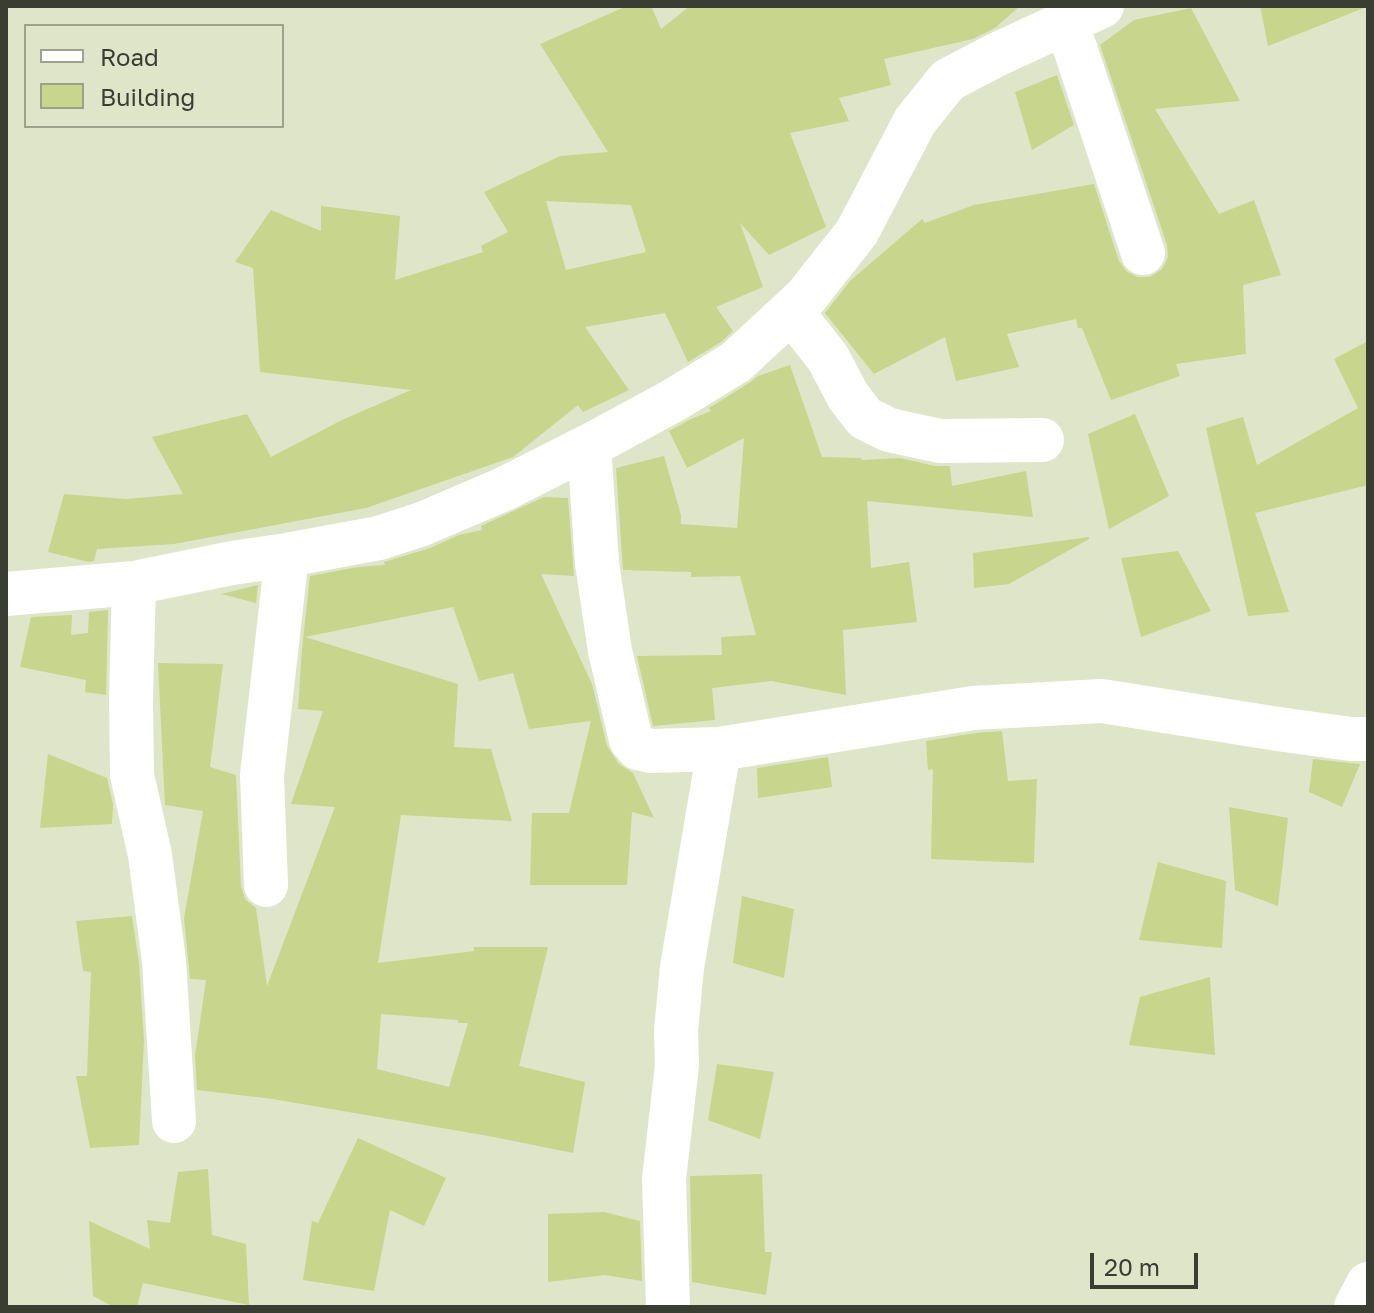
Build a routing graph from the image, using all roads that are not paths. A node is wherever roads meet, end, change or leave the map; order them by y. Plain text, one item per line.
1 (1102, 6) edge
2 (1060, 26) junction
3 (1143, 253) dead end
4 (791, 311) junction
5 (1042, 440) dead end
6 (589, 446) junction
7 (287, 555) junction
8 (134, 583) junction
9 (6, 594) edge
10 (1368, 739) edge
11 (719, 749) junction
12 (266, 885) dead end
13 (174, 1121) dead end
14 (1368, 1284) edge
15 (668, 1307) edge
16 (1356, 1307) edge

1 - 2 street
2 - 3 street
2 - 4 street
4 - 5 street
4 - 6 street
6 - 7 street
6 - 11 street
7 - 8 street
7 - 12 street
8 - 9 street
8 - 13 street
10 - 11 street
11 - 15 street
14 - 16 street

